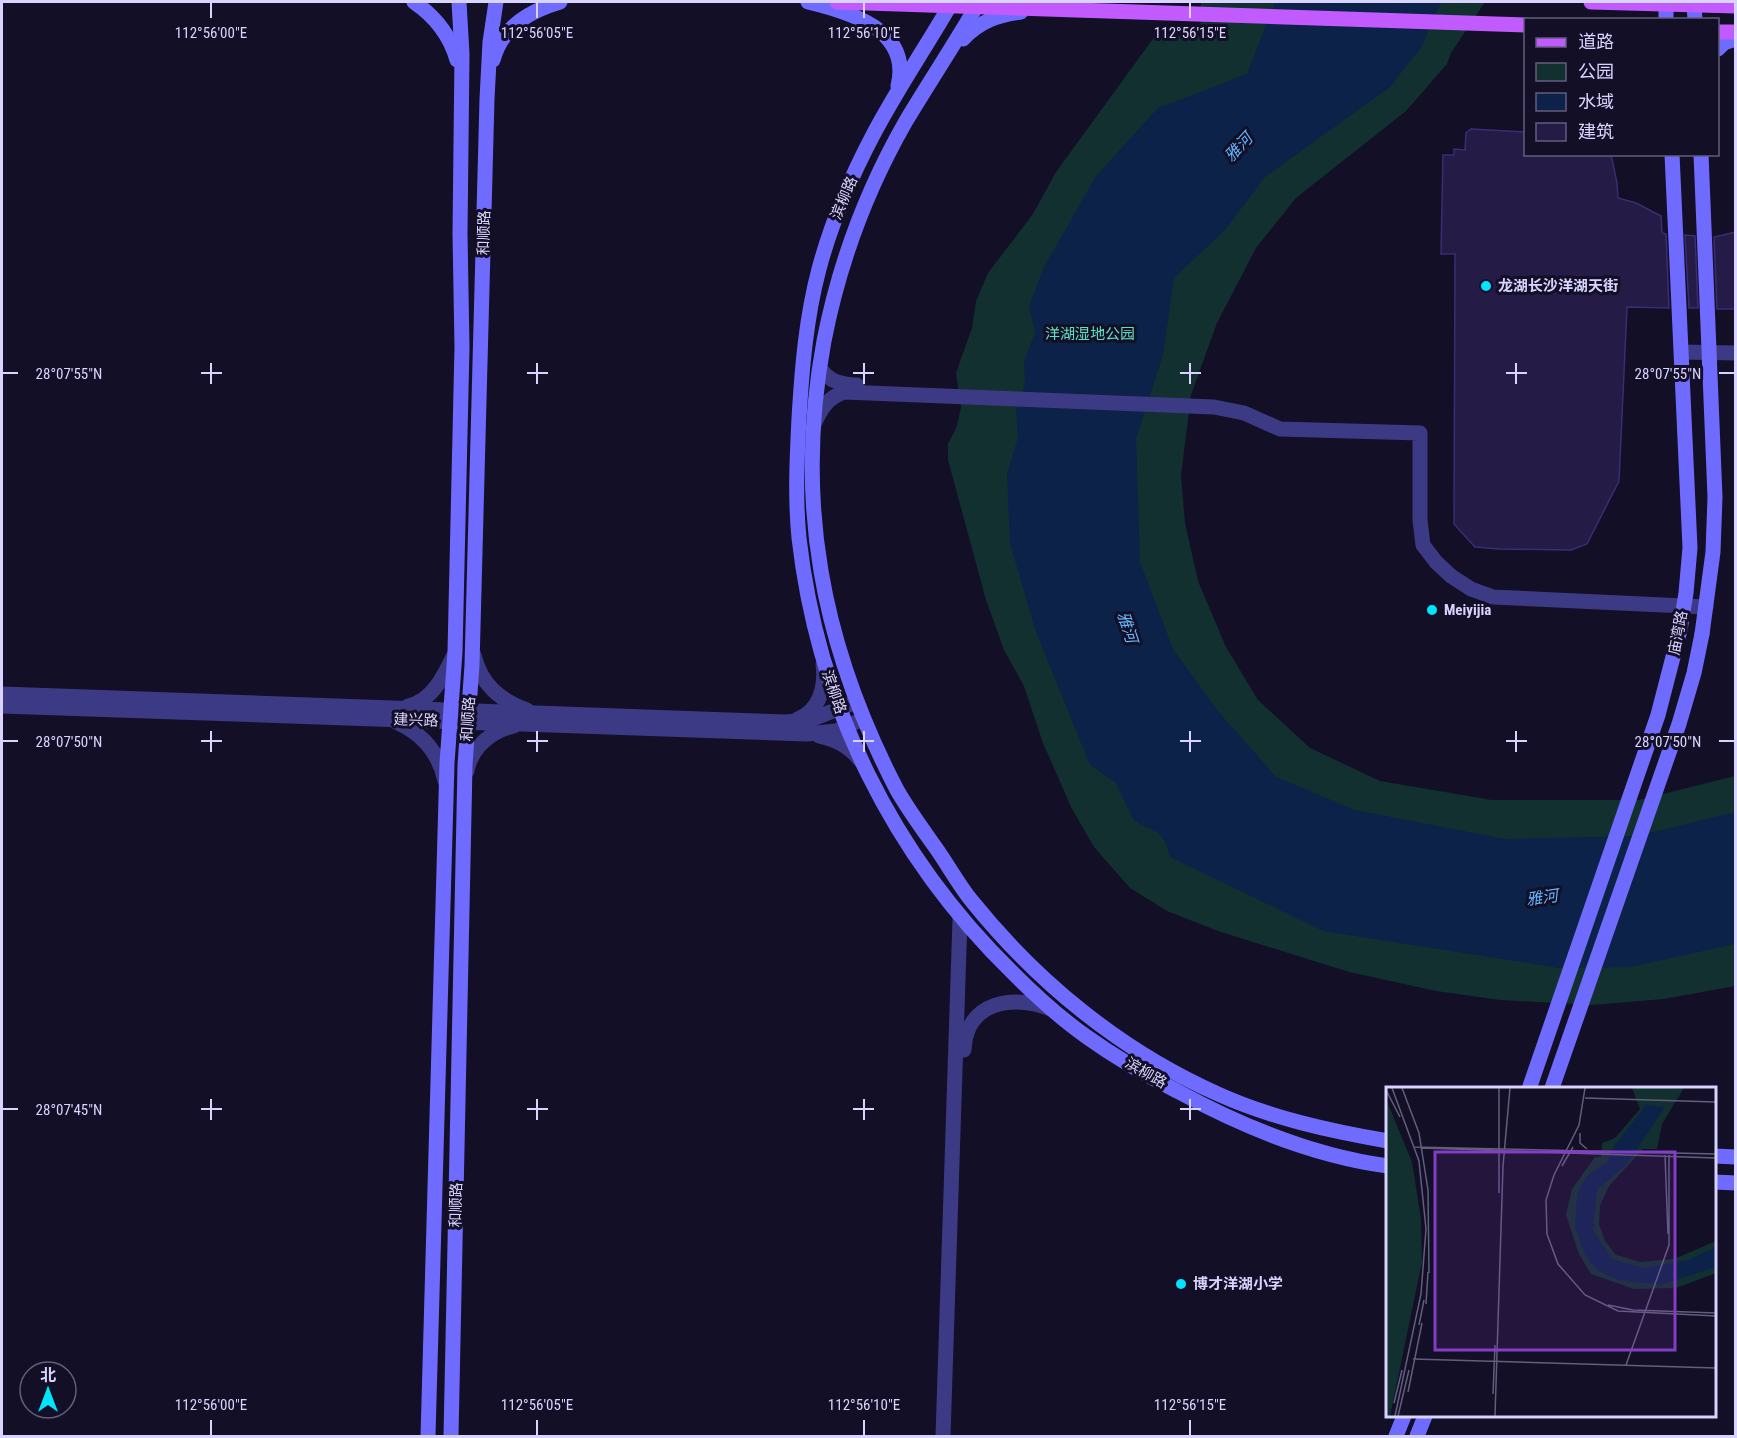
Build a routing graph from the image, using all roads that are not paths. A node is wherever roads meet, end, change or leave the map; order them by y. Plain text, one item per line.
1 (414, 2) edge
2 (459, 2) edge
3 (496, 2) edge
4 (560, 2) edge
5 (808, 2) edge
6 (837, 2) edge
7 (1591, 2) edge
8 (951, 3) edge
9 (978, 4) edge
10 (1666, 4) junction
11 (1736, 6) edge
12 (1051, 9) junction
13 (1694, 12) edge
14 (1666, 18) edge
15 (1524, 25) edge
16 (1719, 32) edge
17 (1736, 32) edge
18 (1736, 39) edge
19 (1719, 48) edge
20 (948, 54) junction
21 (489, 74) junction
22 (462, 75) junction
23 (894, 99) junction
24 (1672, 156) edge
25 (1701, 156) edge
26 (1736, 353) edge
27 (1682, 357) junction
28 (1710, 357) junction
29 (1736, 362) edge
30 (820, 368) junction
31 (844, 388) junction
32 (815, 422) junction
33 (1684, 602) junction
34 (1706, 603) junction
35 (472, 648) junction
36 (455, 652) junction
37 (822, 655) junction
38 (2, 699) edge
39 (856, 702) junction
40 (399, 708) junction
41 (840, 709) junction
42 (545, 714) junction
43 (451, 716) junction
44 (469, 716) junction
45 (375, 718) junction
46 (863, 719) junction
47 (791, 722) junction
48 (530, 724) junction
49 (846, 726) junction
50 (807, 734) junction
51 (860, 760) junction
52 (465, 783) junction
53 (447, 793) junction
54 (960, 919) junction
55 (1054, 1011) junction
56 (1529, 1087) edge
57 (1552, 1087) edge
58 (1386, 1141) edge
59 (1716, 1156) edge
60 (1736, 1157) edge
61 (1386, 1167) edge
62 (1716, 1182) edge
63 (1736, 1183) edge
64 (1404, 1417) edge
65 (1426, 1417) edge
66 (426, 1437) edge
67 (452, 1437) edge
68 (943, 1437) edge
69 (951, 1437) edge
70 (1396, 1437) edge
71 (1419, 1437) edge

1 - 22 main road
2 - 22 main road, 和顺路
3 - 21 main road, 和顺路
4 - 21 main road
5 - 23 main road
6 - 8 main road
7 - 10 main road
8 - 9 main road
8 - 23 main road, 滨柳路
9 - 12 main road
9 - 20 main road, 滨柳路
10 - 13 main road
10 - 14 main road
11 - 13 main road
12 - 15 main road
12 - 20 main road
16 - 17 main road
18 - 19 main road
20 - 30 main road, 滨柳路
21 - 35 main road, 和顺路
22 - 36 main road, 和顺路
23 - 37 main road, 滨柳路
24 - 27 main road, 庙湾路
25 - 28 main road, 庙湾路
26 - 28 street
27 - 28 street
27 - 33 main road, 庙湾路
28 - 29 street
28 - 34 main road, 庙湾路
30 - 31 street
30 - 32 main road, 滨柳路
31 - 32 street
31 - 33 street
32 - 39 main road, 滨柳路
33 - 34 street
33 - 56 main road, 庙湾路, bridge
34 - 57 main road, 庙湾路, bridge
35 - 42 street
35 - 44 main road, 和顺路
36 - 40 street
36 - 43 main road, 和顺路
37 - 41 main road, 滨柳路
37 - 47 street
38 - 40 street
38 - 45 street, 建兴路
39 - 41 street
39 - 46 main road, 滨柳路
40 - 43 street
41 - 47 street
41 - 49 main road, 滨柳路
42 - 44 street
42 - 47 street
43 - 44 street, 建兴路
43 - 45 street, 建兴路
43 - 53 main road, 和顺路
44 - 48 street, 建兴路
44 - 52 main road, 和顺路
45 - 53 street
46 - 49 street, 建兴路
46 - 58 main road, 滨柳路
48 - 50 street, 建兴路
48 - 52 street
49 - 50 street, 建兴路
49 - 51 main road, 滨柳路
50 - 51 street
51 - 54 main road, 滨柳路
52 - 67 main road, 和顺路
53 - 66 main road, 和顺路
54 - 55 main road, 滨柳路
54 - 68 street
55 - 61 main road, 滨柳路
55 - 69 street
59 - 60 main road
62 - 63 main road
64 - 70 main road
65 - 71 main road

